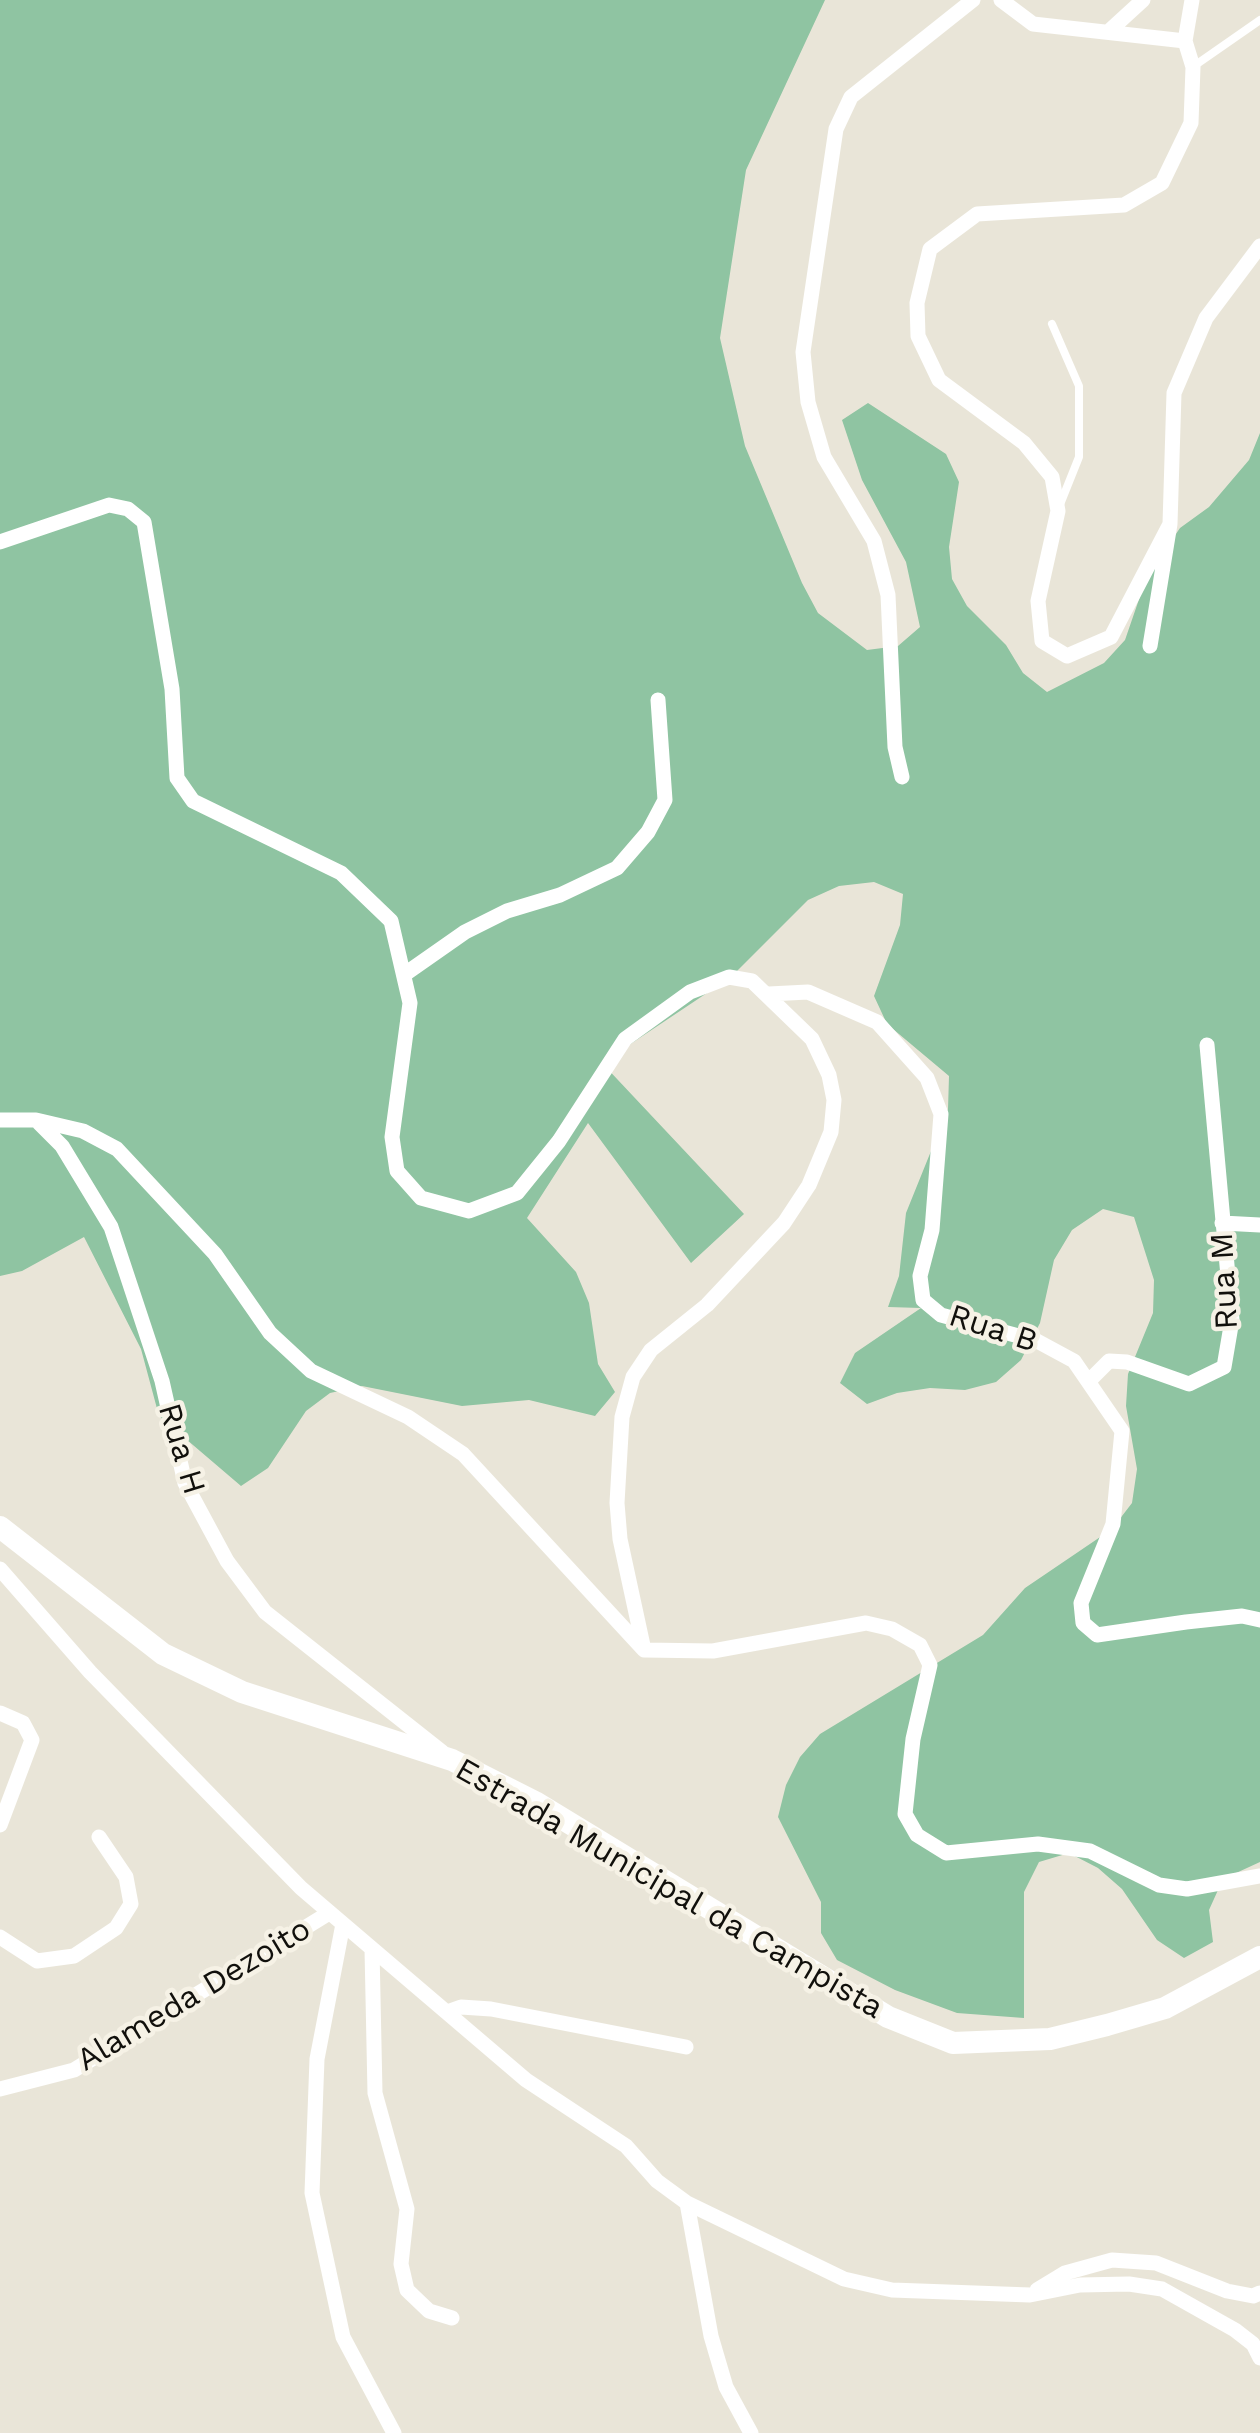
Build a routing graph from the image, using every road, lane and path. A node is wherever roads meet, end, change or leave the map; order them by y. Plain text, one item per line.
1 (972, 0) edge
2 (1001, 0) edge
3 (1143, 0) edge
4 (1192, 0) edge
5 (1260, 20) edge
6 (1108, 32) junction
7 (1185, 41) junction
8 (1193, 67) junction
9 (1260, 246) edge
10 (1052, 324) dead end
11 (1058, 511) junction
12 (1170, 524) junction
13 (0, 542) edge
14 (1150, 646) dead end
15 (658, 700) dead end
16 (902, 777) dead end
17 (406, 974) junction
18 (769, 994) junction
19 (1207, 1045) dead end
20 (0, 1120) edge
21 (36, 1120) junction
22 (1222, 1223) junction
23 (1260, 1225) edge
24 (1090, 1380) junction
25 (0, 1527) edge
26 (0, 1569) edge
27 (1260, 1620) edge
28 (644, 1650) junction
29 (0, 1712) edge
30 (452, 1760) junction
31 (0, 1824) edge
32 (100, 1837) dead end
33 (1260, 1876) edge
34 (330, 1913) junction
35 (343, 1924) junction
36 (0, 1937) edge
37 (372, 1949) junction
38 (1260, 1957) edge
39 (447, 2012) junction
40 (686, 2047) dead end
41 (0, 2088) edge
42 (687, 2203) junction
43 (1260, 2293) edge
44 (1030, 2295) junction
45 (452, 2318) dead end
46 (1258, 2346) edge
47 (394, 2433) edge
48 (751, 2433) edge

1 - 16 street
2 - 6 street
3 - 6 street
4 - 7 street
5 - 8 lane
6 - 7 street
7 - 8 street
8 - 11 street
9 - 12 street
10 - 11 lane
11 - 12 street
12 - 14 street
13 - 17 street
15 - 17 street
17 - 18 street
18 - 24 street, Rua B
18 - 28 street
19 - 22 street, Rua M
20 - 21 street
21 - 28 street
21 - 30 street, Rua H
22 - 23 street
22 - 24 street, Rua M
24 - 27 street, Rua B
25 - 30 main road, Estrada Municipal da Campista
26 - 34 street
28 - 33 street
29 - 31 street
30 - 38 main road, Estrada Municipal da Campista
32 - 36 street
34 - 35 street
34 - 41 street, Alameda Dezoito
35 - 37 street
35 - 47 street
37 - 39 street
37 - 45 street
39 - 40 street
39 - 42 street
42 - 44 street
42 - 48 street
43 - 44 street
44 - 46 street

